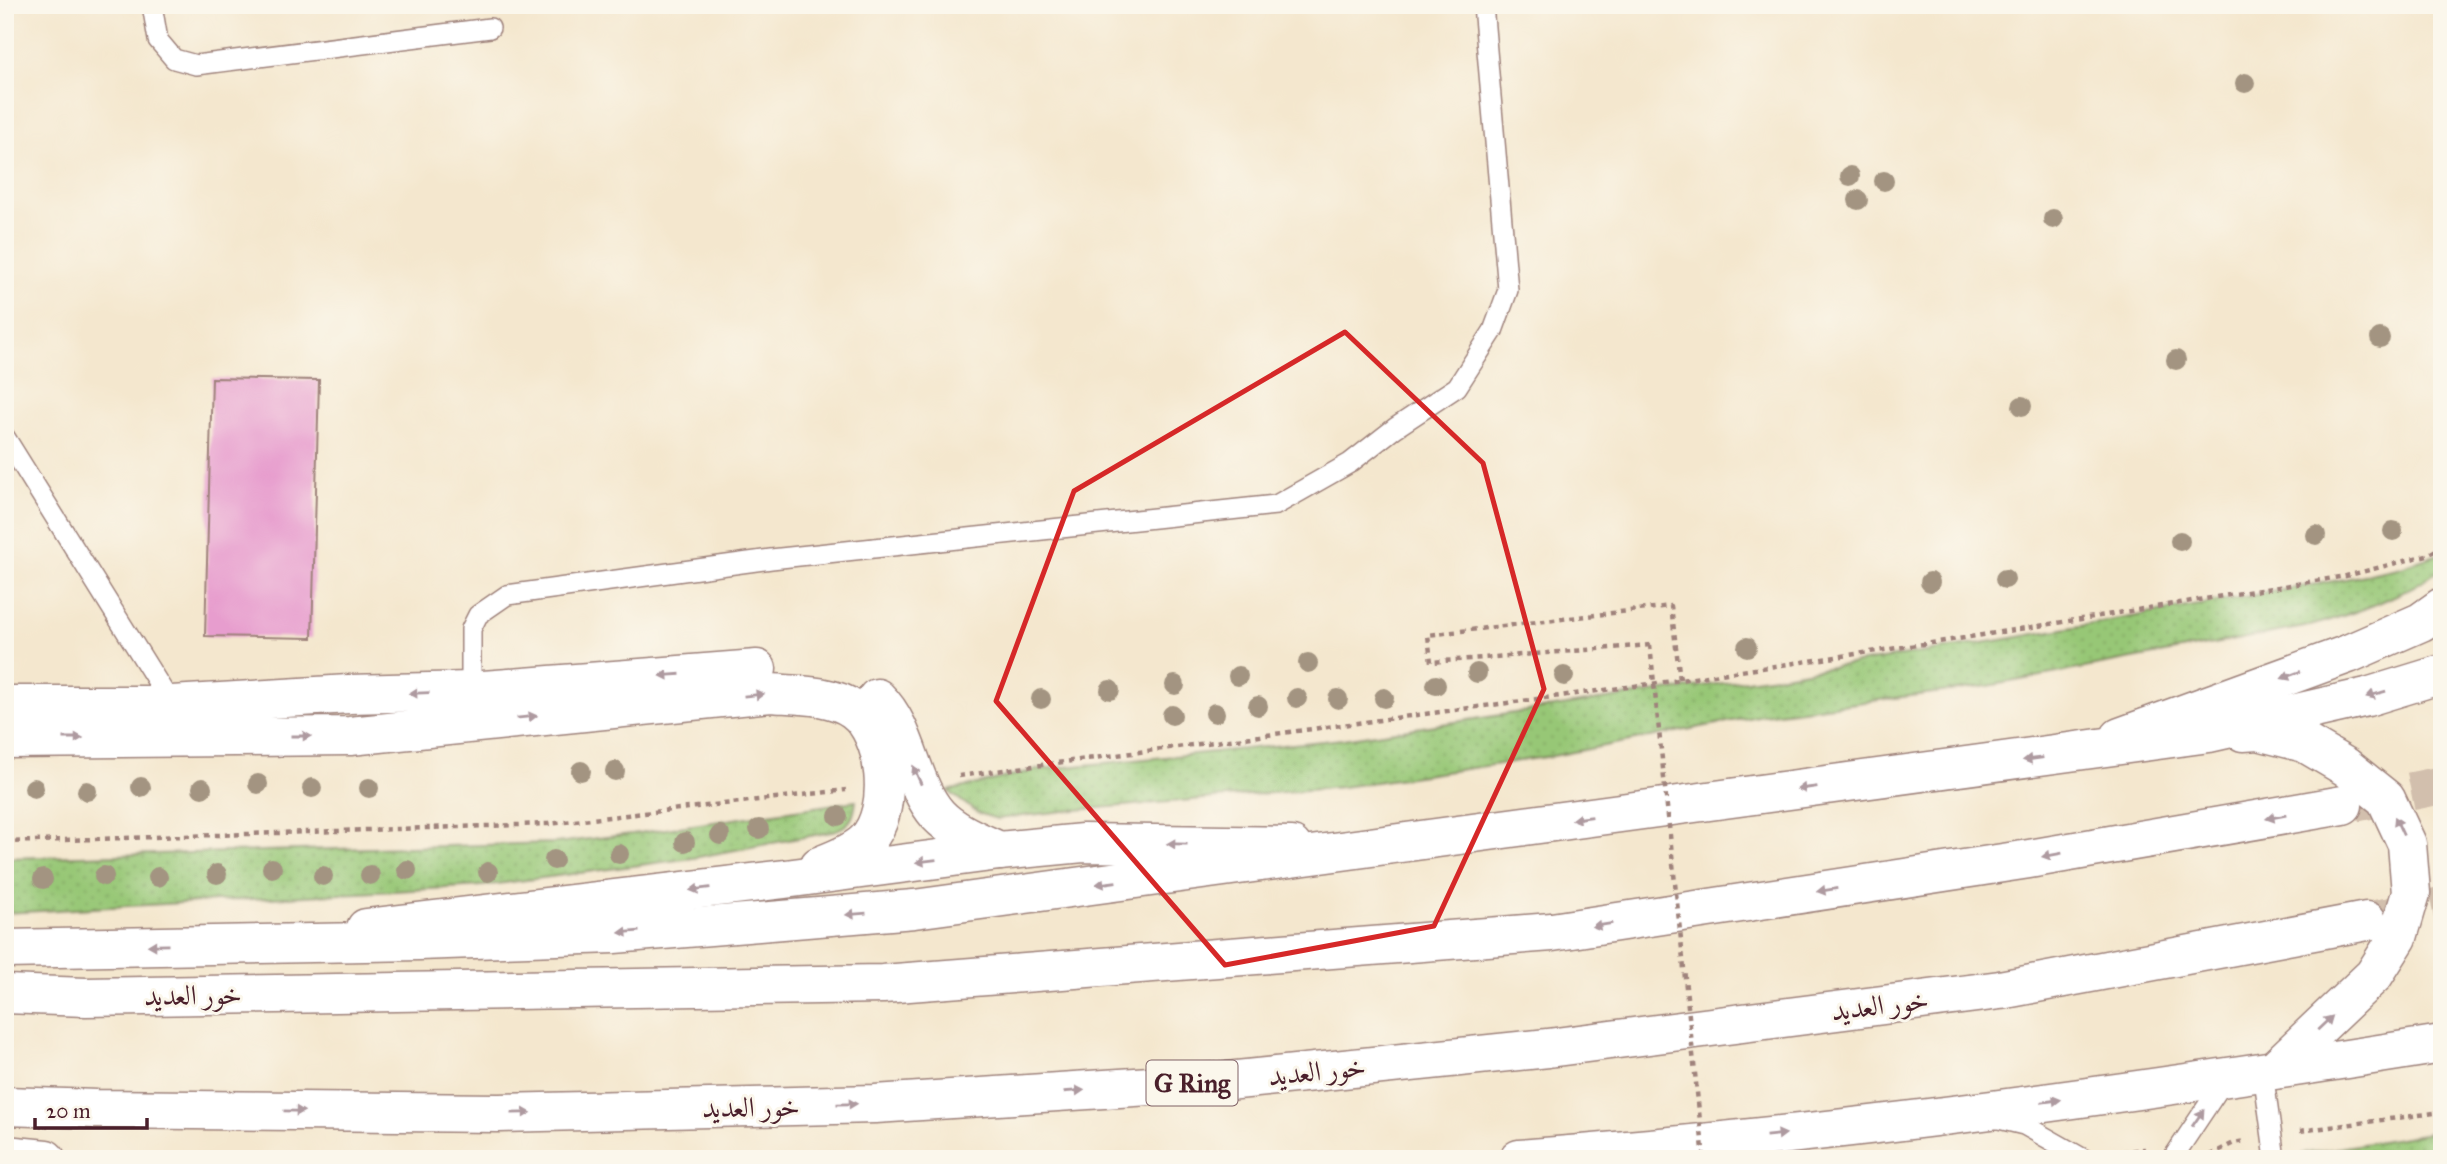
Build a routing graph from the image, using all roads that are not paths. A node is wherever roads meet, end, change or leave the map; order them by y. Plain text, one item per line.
1 (152, 5) edge
2 (1483, 5) edge
3 (489, 28) dead end
4 (5, 437) edge
5 (2442, 607) edge
6 (2442, 674) edge
7 (5, 705) edge
8 (172, 705) junction
9 (474, 706) junction
10 (2209, 733) junction
11 (5, 738) edge
12 (2077, 753) junction
13 (902, 783) junction
14 (2343, 805) tunnel mouth
15 (1367, 846) junction
16 (999, 851) junction
17 (785, 880) junction
18 (2367, 921) tunnel mouth
19 (226, 944) junction
20 (5, 949) edge
21 (5, 994) edge
22 (2442, 1044) edge
23 (2369, 1056) junction
24 (2442, 1059) edge
25 (2255, 1073) junction
26 (5, 1106) edge
27 (1967, 1112) junction
28 (5, 1155) edge
29 (46, 1159) edge
30 (1519, 1159) edge
31 (2084, 1159) edge
32 (2172, 1159) edge
33 (2275, 1159) edge

1 - 3 lane
2 - 9 lane
4 - 8 lane
5 -> 12 main road
6 -> 10 main road
7 - 8 main road
9 -> 8 main road
11 -> 9 main road
9 - 13 main road
10 - 12 main road
25 -> 10 main road
12 -> 15 main road
16 -> 13 main road
13 - 17 main road
14 -> 21 main road, خور العديد
15 -> 16 main road
15 -> 19 main road
16 -> 17 main road
17 -> 19 main road
26 -> 18 main road, خور العديد / G Ring
19 -> 20 main road
22 - 23 main road
23 - 24 main road
23 - 25 main road
27 -> 25 main road
32 -> 25 lane
25 - 33 lane
30 -> 27 main road
27 - 31 lane
28 - 29 main road

